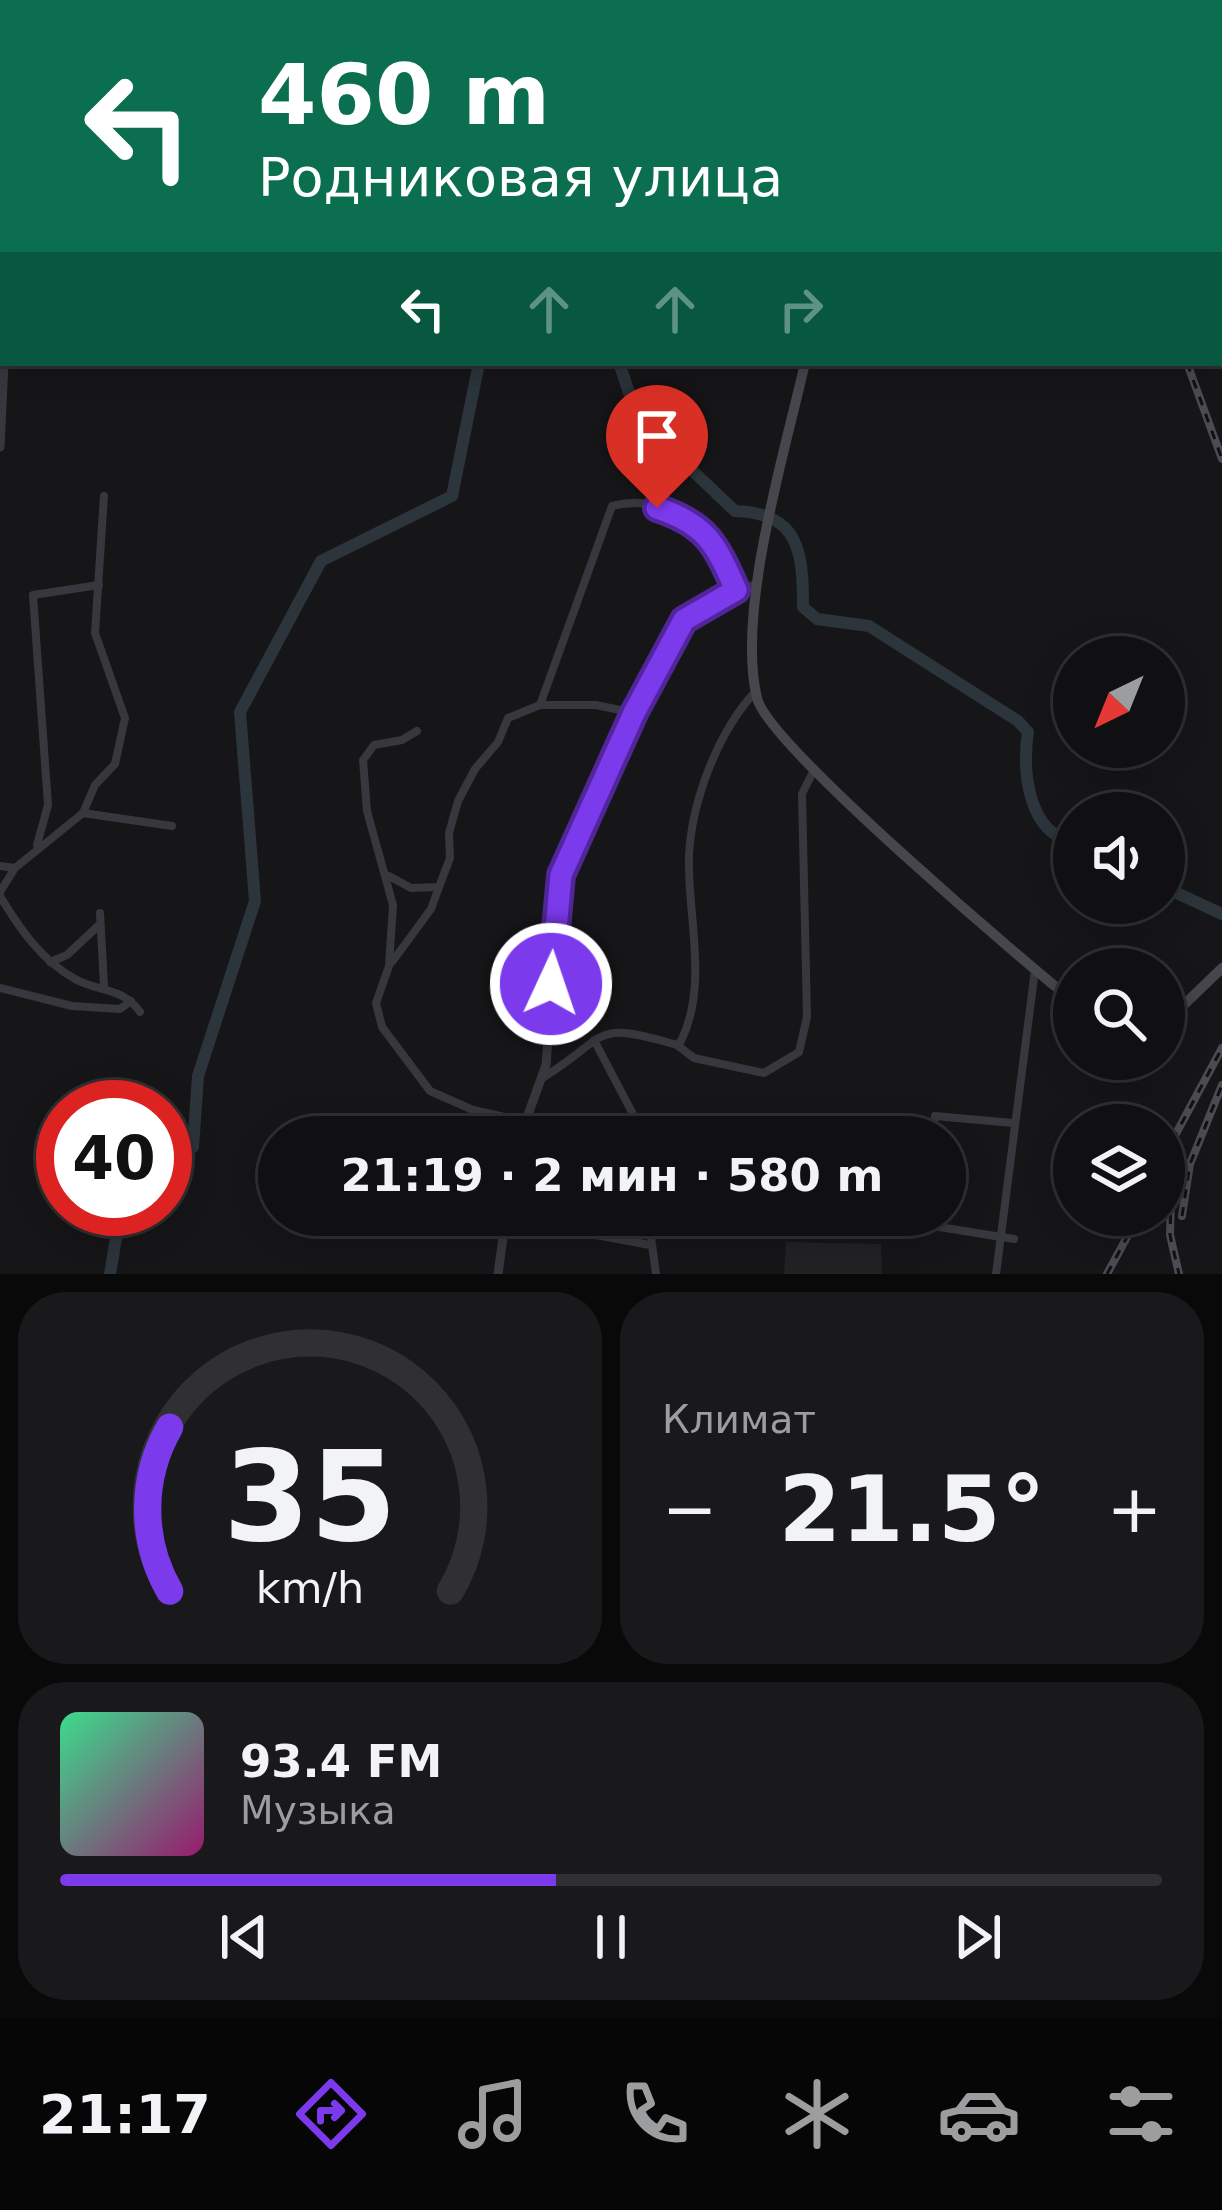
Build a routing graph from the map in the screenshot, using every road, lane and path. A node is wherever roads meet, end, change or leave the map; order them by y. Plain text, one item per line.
1 (4, 366) edge
2 (804, 366) edge
3 (0, 447) edge
4 (104, 496) dead end
5 (99, 585) junction
6 (755, 585) junction
7 (736, 590) junction
8 (755, 692) junction
9 (540, 705) junction
10 (634, 713) junction
11 (417, 730) dead end
12 (814, 770) junction
13 (82, 813) junction
14 (172, 826) dead end
15 (37, 845) junction
16 (0, 866) edge
17 (15, 868) junction
18 (389, 876) junction
19 (439, 887) junction
20 (0, 894) edge
21 (100, 913) dead end
22 (99, 925) junction
23 (50, 962) junction
24 (389, 966) junction
25 (1222, 968) edge
26 (1035, 970) junction
27 (1053, 985) edge
28 (104, 986) junction
29 (0, 988) edge
30 (131, 1000) junction
31 (1185, 1004) edge
32 (140, 1012) dead end
33 (594, 1039) junction
34 (677, 1045) junction
35 (540, 1080) junction
36 (503, 1116) edge
37 (525, 1116) edge
38 (633, 1116) edge
39 (966, 1119) edge
40 (1013, 1123) junction
41 (966, 1231) edge
42 (503, 1236) edge
43 (601, 1236) edge
44 (650, 1236) edge
45 (999, 1236) junction
46 (1014, 1239) dead end
47 (650, 1245) junction
48 (498, 1274) edge
49 (656, 1274) edge
50 (996, 1274) edge

1 - 3 street
2 - 6 main road
4 - 5 street
5 - 13 street
5 - 15 street
6 - 7 street
6 - 8 main road
7 - 9 street
7 - 10 street
8 - 12 main road
8 - 34 street
9 - 10 street
9 - 19 street
10 - 35 street
11 - 18 street
12 - 26 main road
12 - 34 street
13 - 14 street
13 - 15 street
15 - 17 street
16 - 17 street
17 - 20 street
18 - 19 street
18 - 24 street
19 - 24 street
20 - 23 street
21 - 22 street
22 - 23 street
22 - 28 street
23 - 28 street
24 - 36 street
25 - 31 main road
26 - 27 main road
26 - 40 street
28 - 30 street
29 - 30 street
30 - 32 street
33 - 34 street
33 - 35 street
33 - 38 street
35 - 37 street
39 - 40 street
40 - 45 street
41 - 45 street
42 - 48 street
43 - 47 street
44 - 47 street
45 - 46 street
45 - 50 street
47 - 49 street

